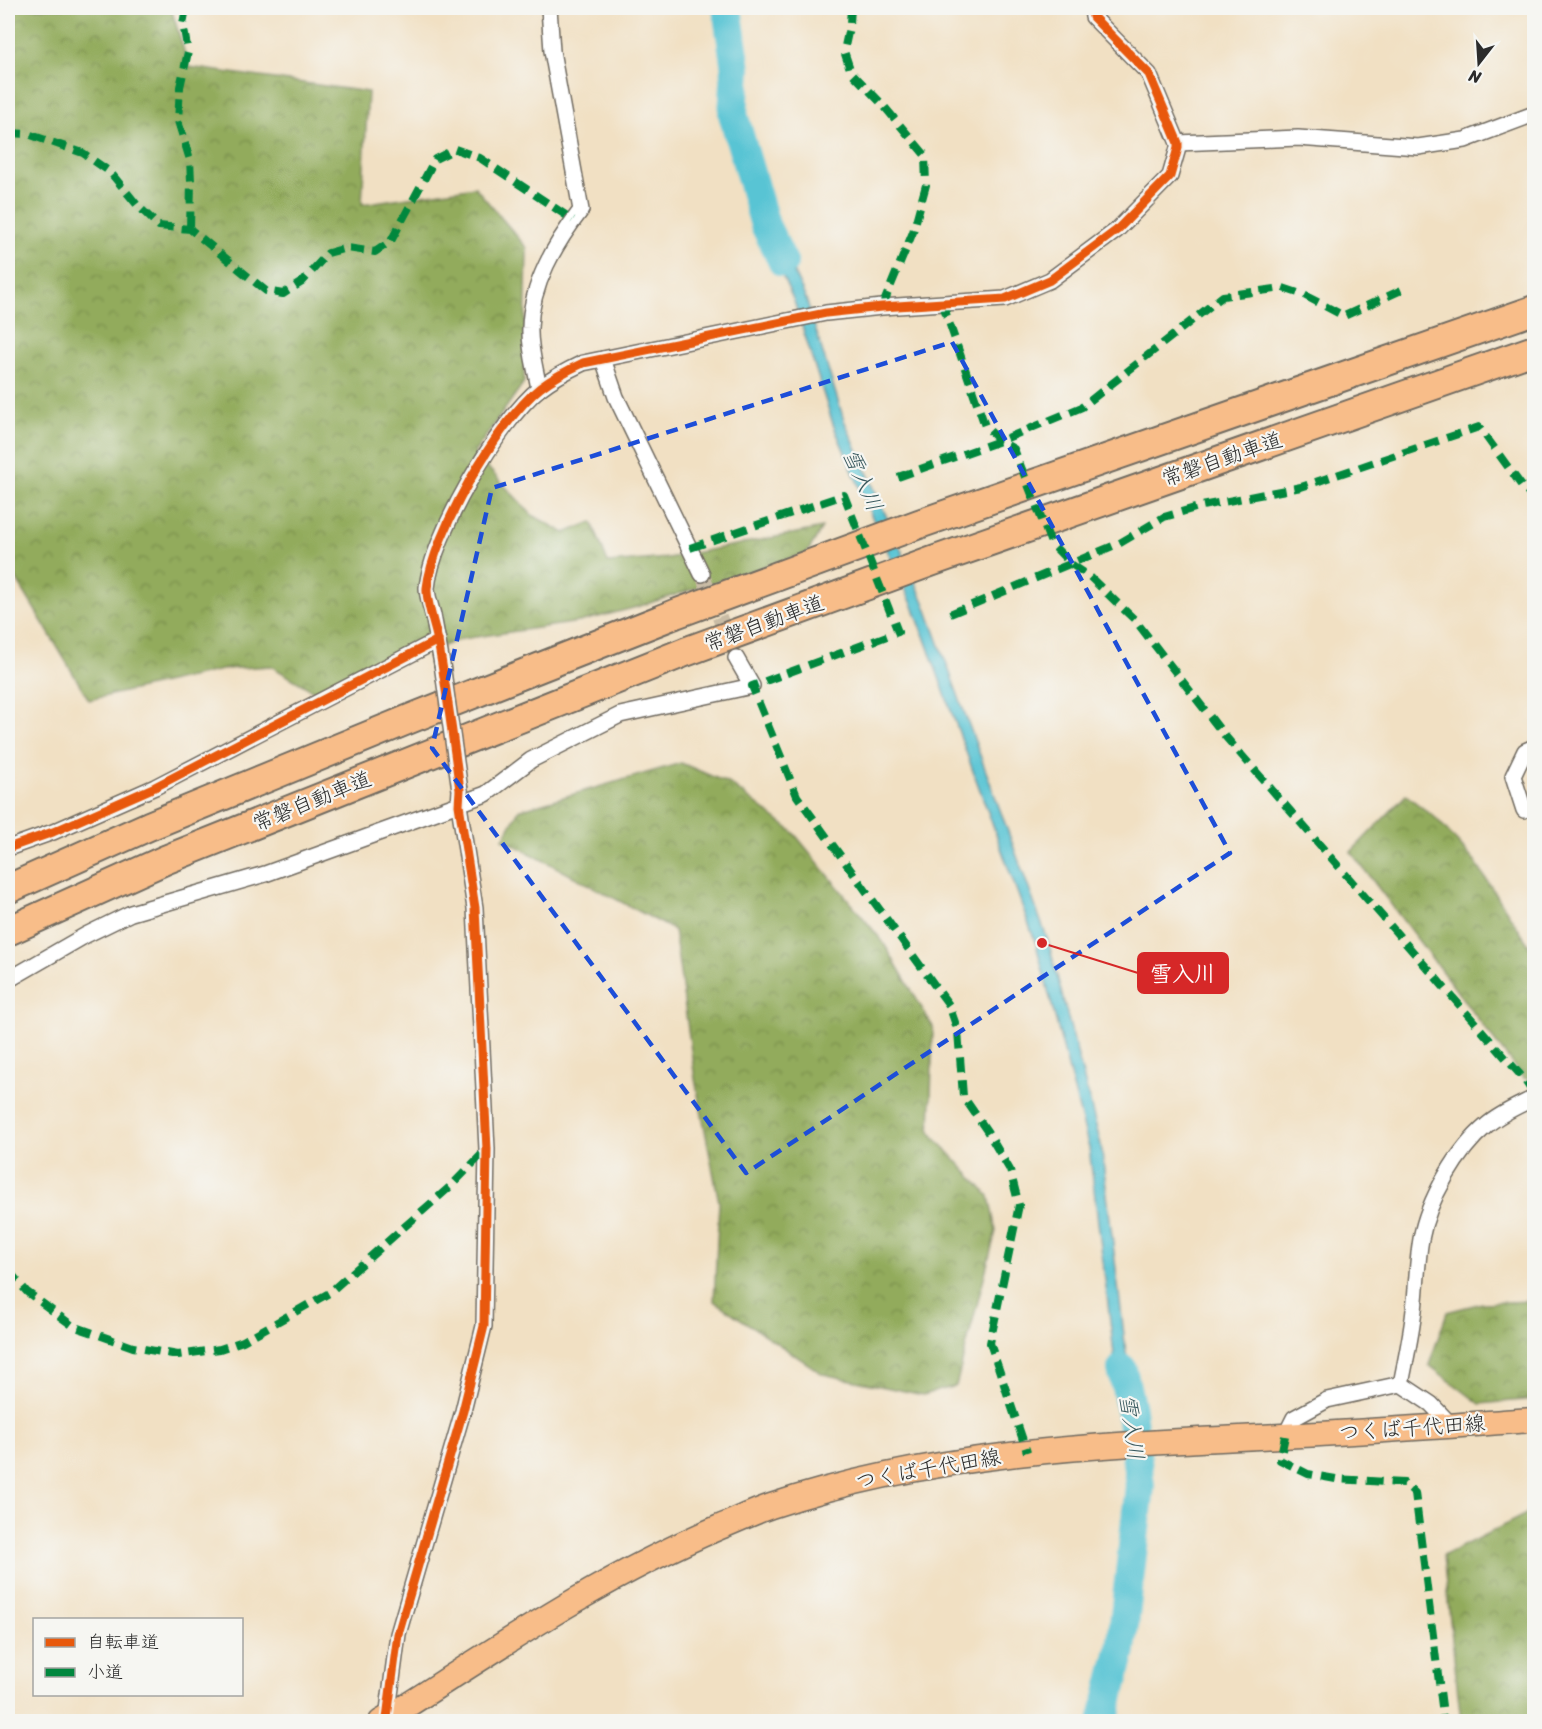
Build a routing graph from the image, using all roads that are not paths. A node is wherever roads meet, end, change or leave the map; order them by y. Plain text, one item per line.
1 (549, 8) edge
2 (1092, 8) edge
3 (1534, 114) edge
4 (1178, 143) junction
5 (1534, 310) edge
6 (1534, 350) edge
7 (603, 359) junction
8 (539, 389) junction
9 (702, 574) tunnel mouth
10 (438, 640) junction
11 (736, 658) tunnel mouth
12 (1534, 747) edge
13 (460, 797) junction
14 (1524, 810) dead end
15 (8, 848) edge
16 (8, 889) edge
17 (8, 931) edge
18 (8, 980) edge
19 (1534, 1098) edge
20 (1401, 1383) junction
21 (1534, 1420) edge
22 (1451, 1425) junction
23 (1285, 1436) junction
24 (384, 1720) edge

1 - 8 street
2 - 4 street
3 - 4 street
4 - 7 street
5 - 16 highway, 常磐自動車道
6 - 17 highway, 常磐自動車道
7 - 8 street
7 - 9 street
8 - 10 street
10 - 13 street, bridge
10 - 15 street
11 - 13 street
12 - 14 street
13 - 18 street
13 - 24 street
19 - 20 street
20 - 22 street
20 - 23 street
21 - 22 main road, つくば千代田線
22 - 23 main road, つくば千代田線
23 - 24 main road, つくば千代田線

